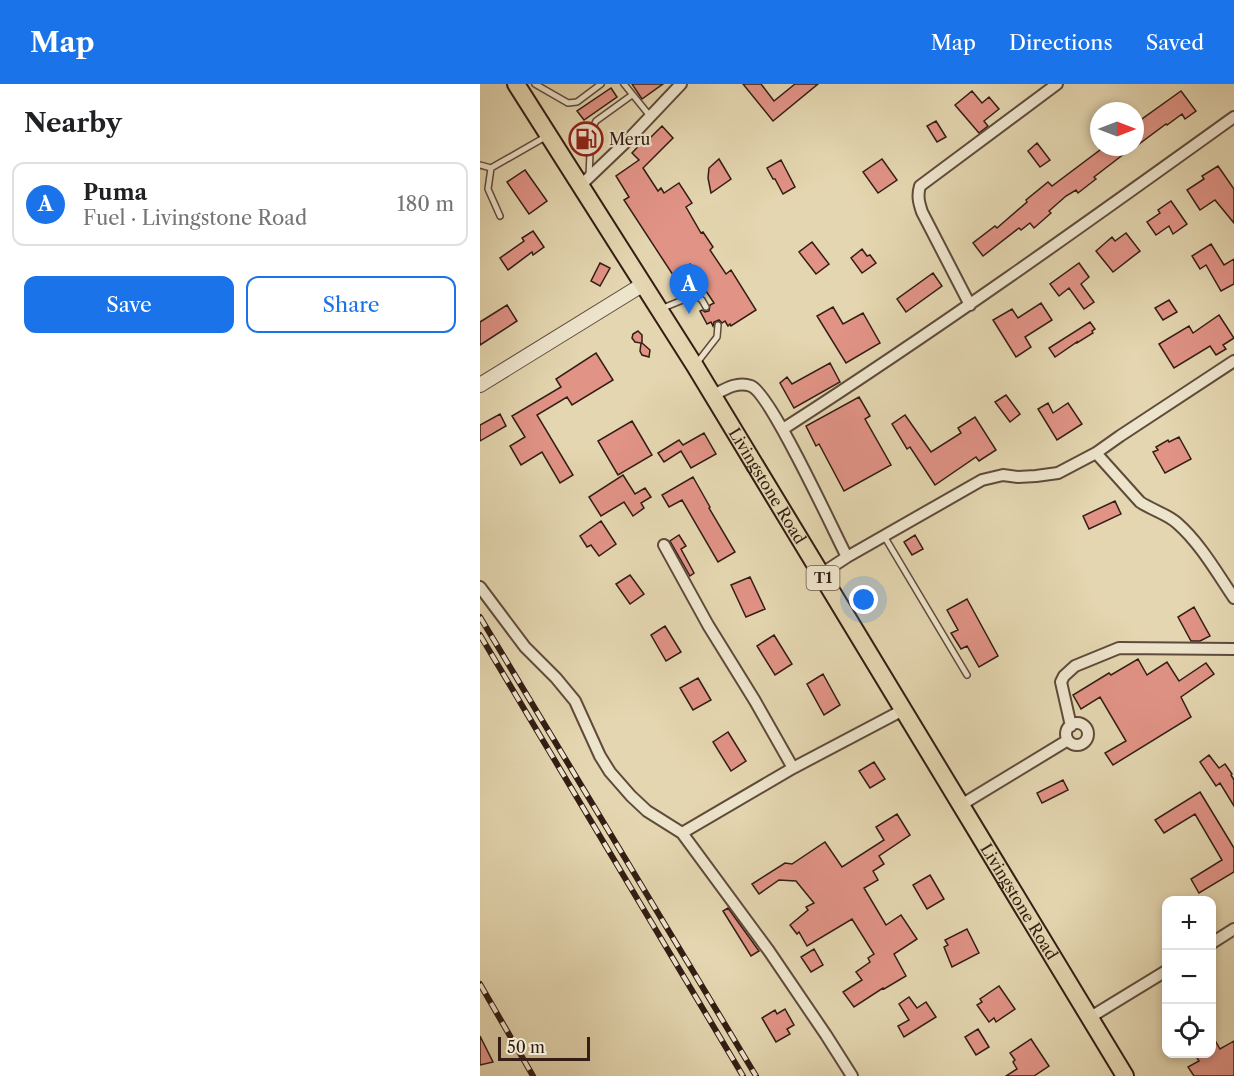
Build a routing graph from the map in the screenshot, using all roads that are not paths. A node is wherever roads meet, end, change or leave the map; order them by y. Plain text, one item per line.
1 (601, 84) edge
2 (624, 84) edge
3 (681, 84) edge
4 (1057, 84) edge
5 (524, 86) edge
6 (632, 95) junction
7 (650, 116) junction
8 (1234, 117) edge
9 (548, 135) junction
10 (480, 165) edge
11 (491, 168) junction
12 (585, 182) junction
13 (500, 216) dead end
14 (642, 285) junction
15 (970, 305) junction
16 (706, 308) dead end
17 (658, 310) junction
18 (718, 325) dead end
19 (1234, 361) edge
20 (695, 366) junction
21 (480, 385) edge
22 (712, 396) junction
23 (783, 429) junction
24 (1096, 453) junction
25 (884, 536) junction
26 (664, 545) dead end
27 (847, 557) junction
28 (821, 574) junction
29 (480, 587) edge
30 (1234, 598) edge
31 (1234, 649) edge
32 (967, 675) dead end
33 (903, 710) junction
34 (1071, 726) junction
35 (1068, 740) junction
36 (793, 768) junction
37 (961, 805) junction
38 (682, 834) junction
39 (1234, 930) edge
40 (1216, 941) edge
41 (1162, 974) edge
42 (1089, 1018) junction
43 (852, 1076) edge
44 (1125, 1076) edge

1 - 5 lane
2 - 6 lane
3 - 7 street
4 - 15 street
5 - 9 highway, Livingstone Road / T1
6 - 7 lane
6 - 12 lane
7 - 12 street
8 - 15 street
9 - 11 lane
9 - 12 highway, Livingstone Road / T1
10 - 11 lane
11 - 13 lane
12 - 14 highway, Livingstone Road / T1
14 - 17 highway, Livingstone Road / T1
14 - 21 street
15 - 23 street
16 - 17 lane
17 - 20 highway, Livingstone Road / T1
18 - 20 lane
19 - 24 street
20 - 22 highway, Livingstone Road / T1
22 - 23 street
22 - 28 highway, Livingstone Road / T1
23 - 27 street
24 - 25 street
24 - 30 street
25 - 27 street
25 - 32 lane
26 - 36 street
27 - 28 street
28 - 33 highway, Livingstone Road / T1
29 - 38 street
31 - 34 street
33 - 36 street
33 - 37 highway, Livingstone Road / T1
34 - 35 street
34 - 35 street
35 - 37 street
36 - 38 street
37 - 42 highway, Livingstone Road / T1
38 - 43 street
39 - 40 street
41 - 42 street
42 - 44 highway, Livingstone Road / T1

